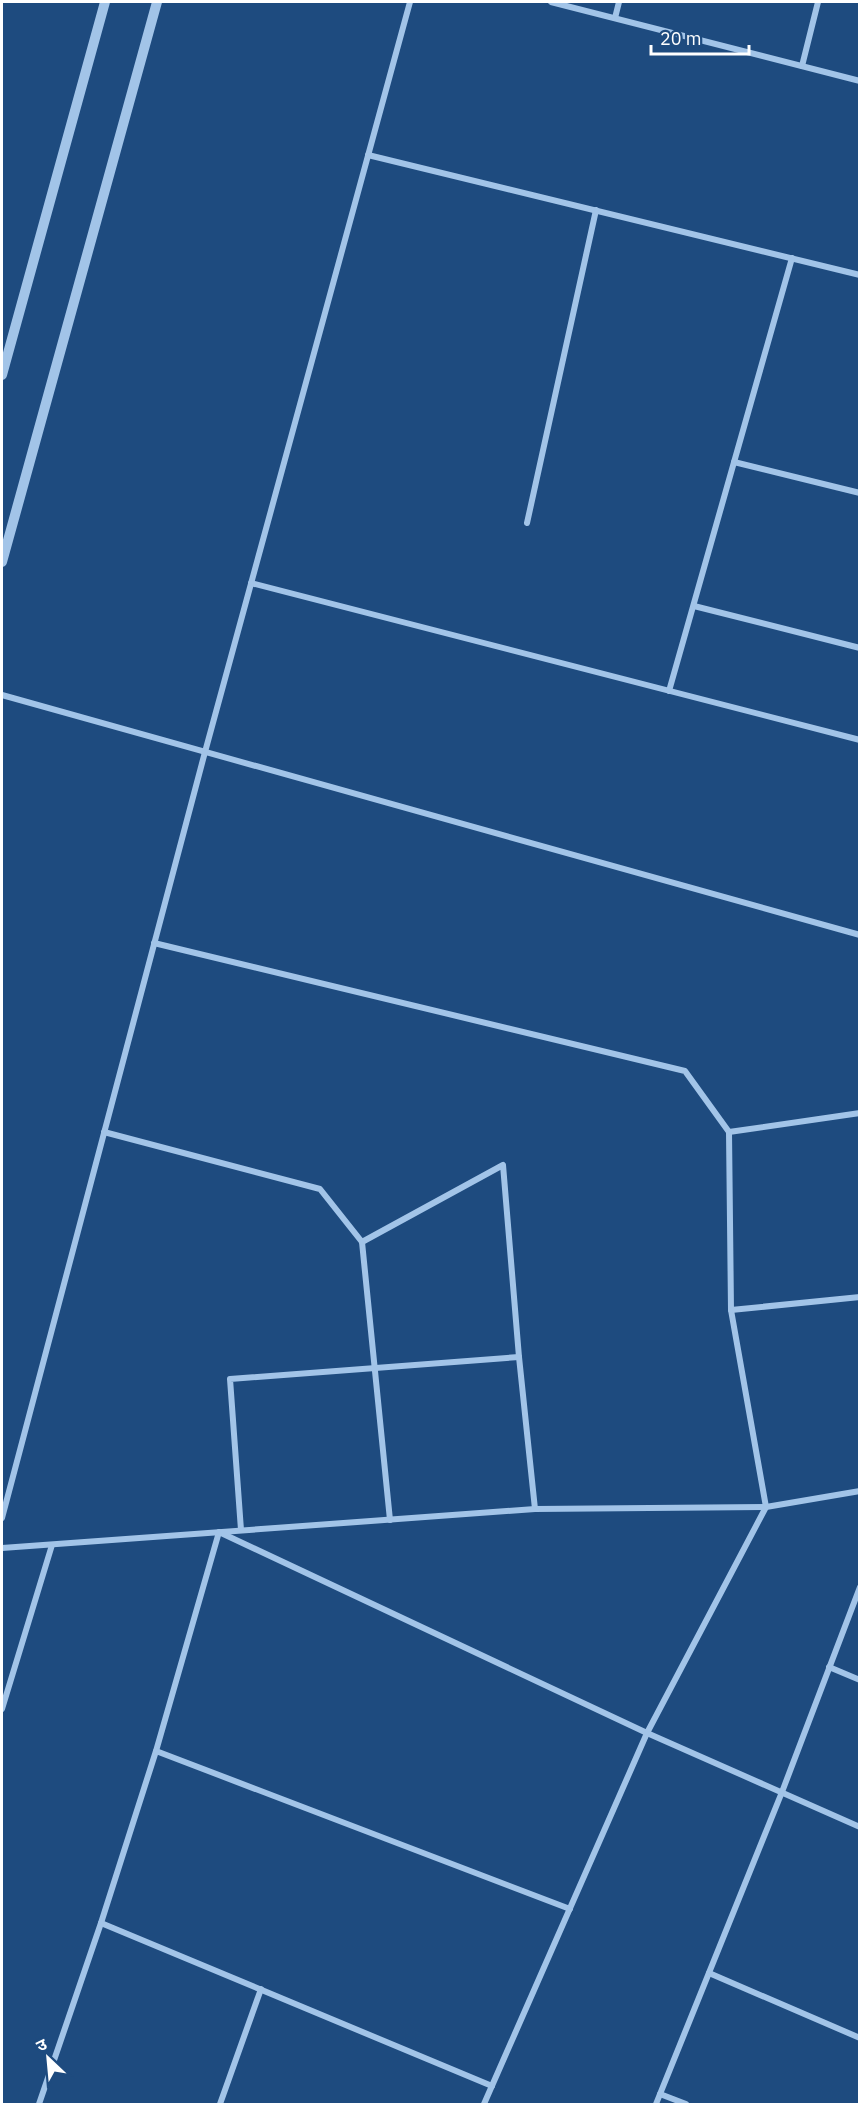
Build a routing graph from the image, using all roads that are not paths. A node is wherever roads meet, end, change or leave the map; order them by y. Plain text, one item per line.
1 (105, 2) edge
2 (157, 2) edge
3 (410, 2) edge
4 (551, 2) edge
5 (619, 2) edge
6 (818, 2) edge
7 (615, 18) junction
8 (802, 66) junction
9 (860, 81) edge
10 (368, 155) junction
11 (596, 210) junction
12 (792, 258) junction
13 (860, 274) edge
14 (2, 375) edge
15 (734, 462) junction
16 (860, 493) edge
17 (527, 523) dead end
18 (2, 561) edge
19 (250, 583) junction
20 (694, 606) junction
21 (860, 648) edge
22 (669, 691) junction
23 (2, 695) edge
24 (860, 740) edge
25 (205, 752) junction
26 (860, 935) edge
27 (154, 943) junction
28 (860, 1113) edge
29 (104, 1132) junction
30 (729, 1132) junction
31 (362, 1242) junction
32 (860, 1297) edge
33 (731, 1310) junction
34 (519, 1356) junction
35 (375, 1368) junction
36 (860, 1491) edge
37 (766, 1507) junction
38 (535, 1509) junction
39 (2, 1518) edge
40 (390, 1520) junction
41 (241, 1530) junction
42 (219, 1532) junction
43 (52, 1545) junction
44 (2, 1548) edge
45 (860, 1587) edge
46 (829, 1666) junction
47 (860, 1680) edge
48 (2, 1709) edge
49 (647, 1733) junction
50 (156, 1751) junction
51 (782, 1792) junction
52 (860, 1827) edge
53 (570, 1909) junction
54 (101, 1923) junction
55 (709, 1973) junction
56 (261, 1989) junction
57 (860, 2038) edge
58 (492, 2086) junction
59 (660, 2094) junction
60 (39, 2104) edge
61 (220, 2104) edge
62 (484, 2104) edge
63 (656, 2104) edge
64 (686, 2104) edge

1 - 14 street
2 - 18 street
3 - 10 street
4 - 7 street
5 - 7 street
6 - 8 street
7 - 8 street
8 - 9 street
10 - 11 street
10 - 19 street
11 - 12 street
11 - 17 street
12 - 13 street
12 - 15 street
15 - 16 street
15 - 20 street
19 - 22 street
19 - 25 street
20 - 21 street
20 - 22 street
22 - 24 street
23 - 25 street
25 - 26 street
25 - 27 street
27 - 29 street
27 - 30 street
28 - 30 street
29 - 31 street
29 - 39 street
30 - 33 street
31 - 34 street
31 - 35 street
32 - 33 street
33 - 37 street
34 - 35 street
34 - 38 street
35 - 40 street
35 - 41 street
36 - 37 street
37 - 38 street
37 - 49 street
38 - 40 street
40 - 41 street
41 - 42 street
42 - 43 street
42 - 49 street
42 - 50 street
43 - 44 street
43 - 48 street
45 - 46 street
46 - 47 street
46 - 51 street
49 - 51 street
49 - 53 street
50 - 53 street
50 - 54 street
51 - 52 street
51 - 55 street
53 - 58 street
54 - 56 street
54 - 60 street
55 - 57 street
55 - 59 street
56 - 58 street
56 - 61 street
58 - 62 street
59 - 63 street
59 - 64 street

